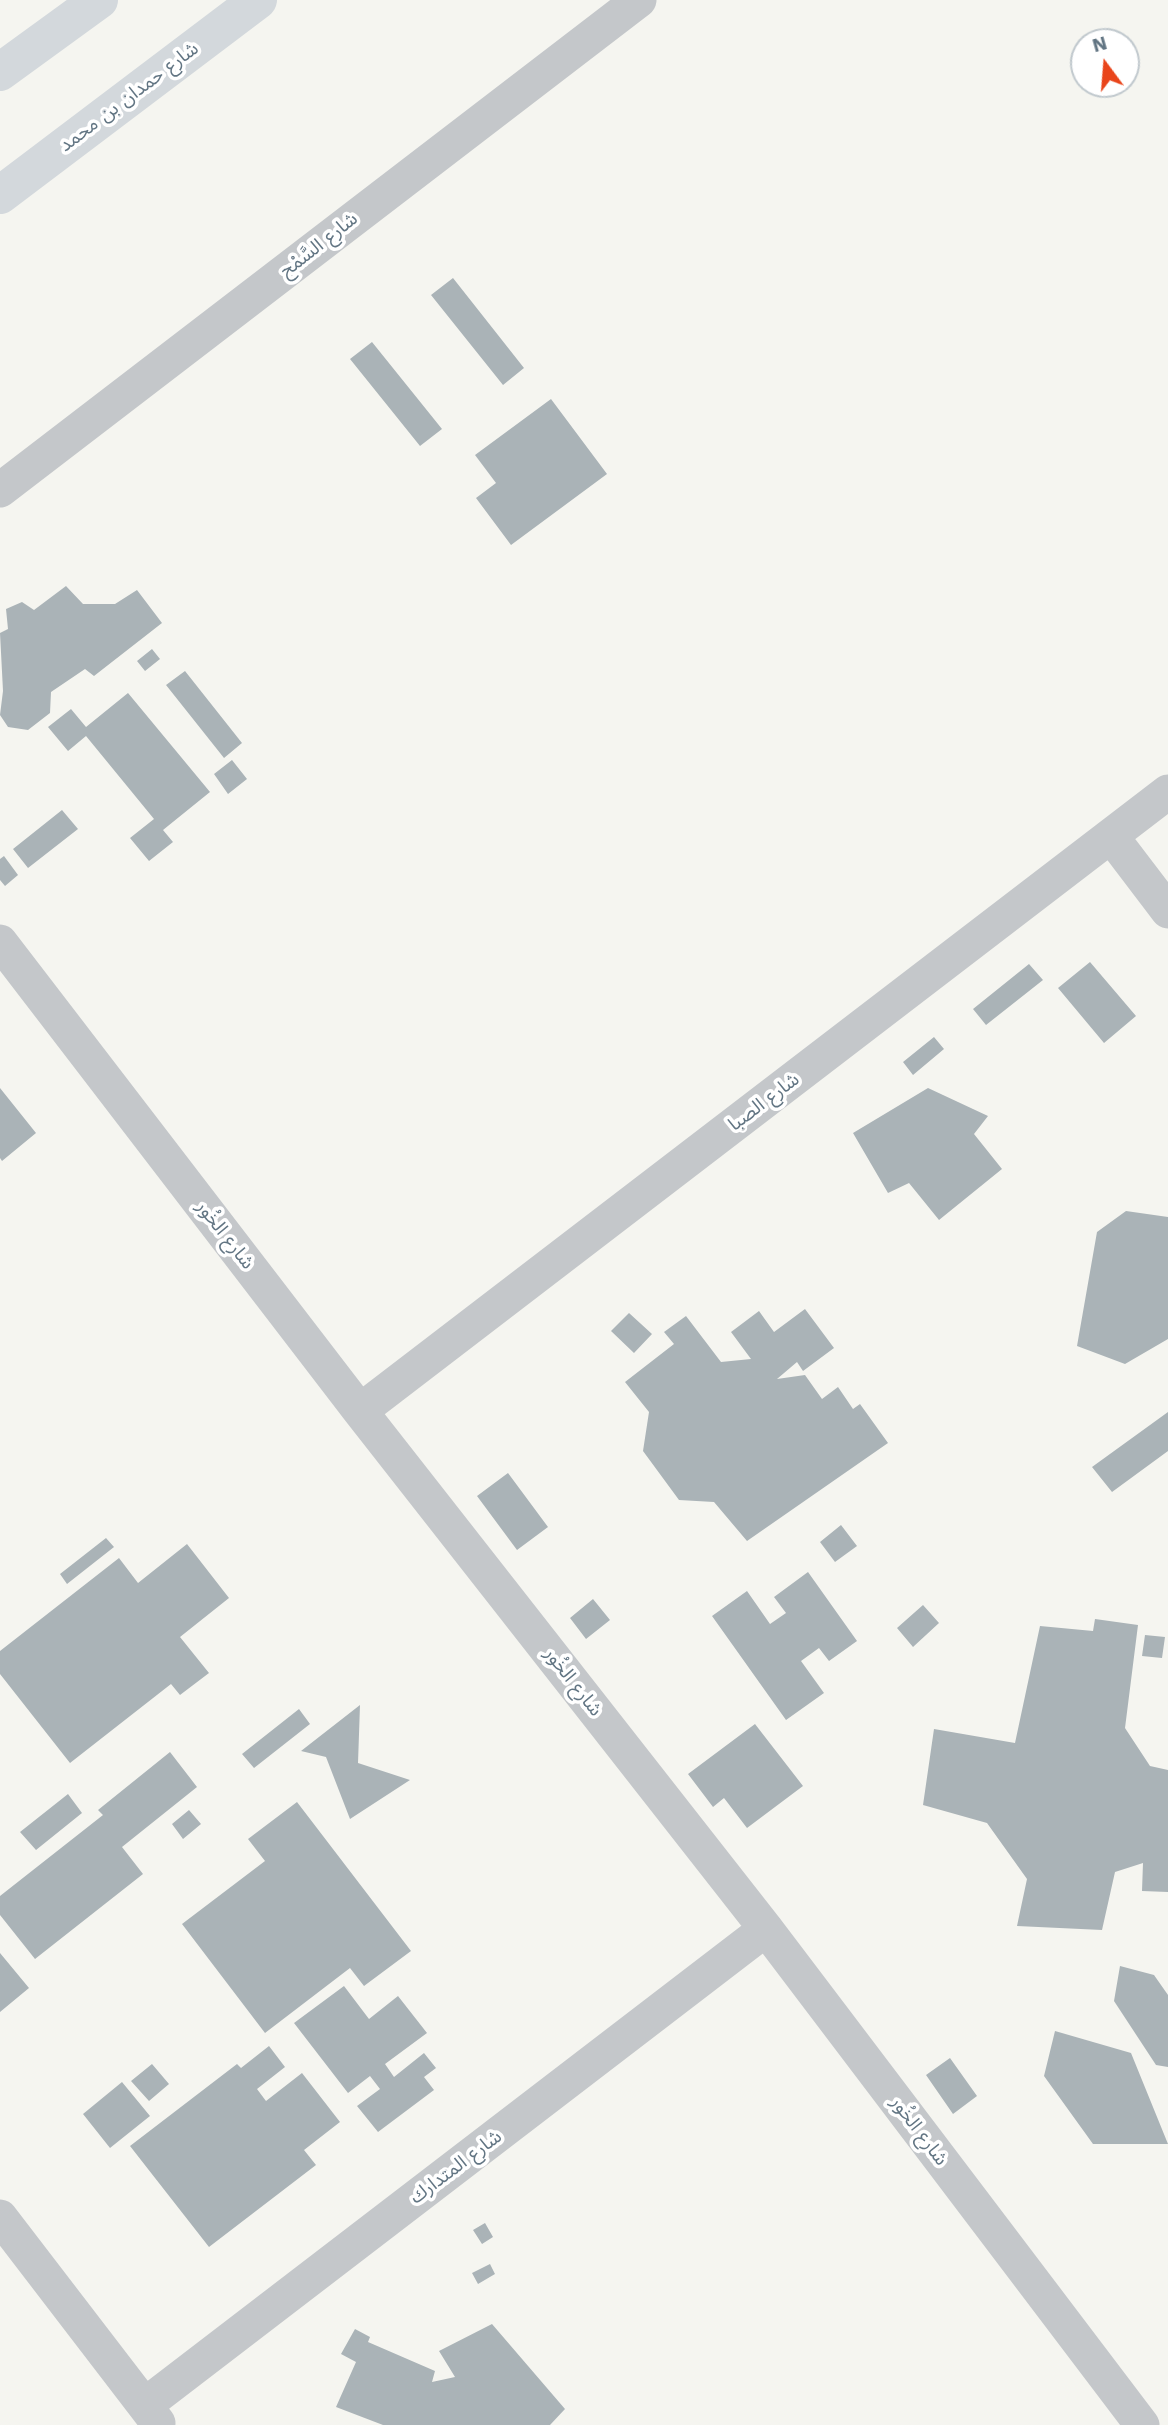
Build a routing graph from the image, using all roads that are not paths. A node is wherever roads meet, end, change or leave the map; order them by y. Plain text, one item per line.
1 (258, 0) edge
2 (639, 0) edge
3 (86, 1) edge
4 (0, 72) edge
5 (0, 195) edge
6 (0, 490) edge
7 (1168, 792) edge
8 (1111, 836) junction
9 (1168, 911) edge
10 (0, 942) edge
11 (360, 1411) junction
12 (766, 1929) junction
13 (0, 2217) edge
14 (153, 2415) edge
15 (1142, 2425) edge

1 - 5 main road, شارع حمدان بن محمد
2 - 6 street, شارع السَّمْح
3 - 4 main road
7 - 8 street, شارع الصبا
8 - 9 street
8 - 11 street, شارع الصبا
10 - 11 street, شارع الخُور
11 - 12 street, شارع الخُور
12 - 14 street, شارع المتدارك
12 - 15 street, شارع الخُور
13 - 14 street

